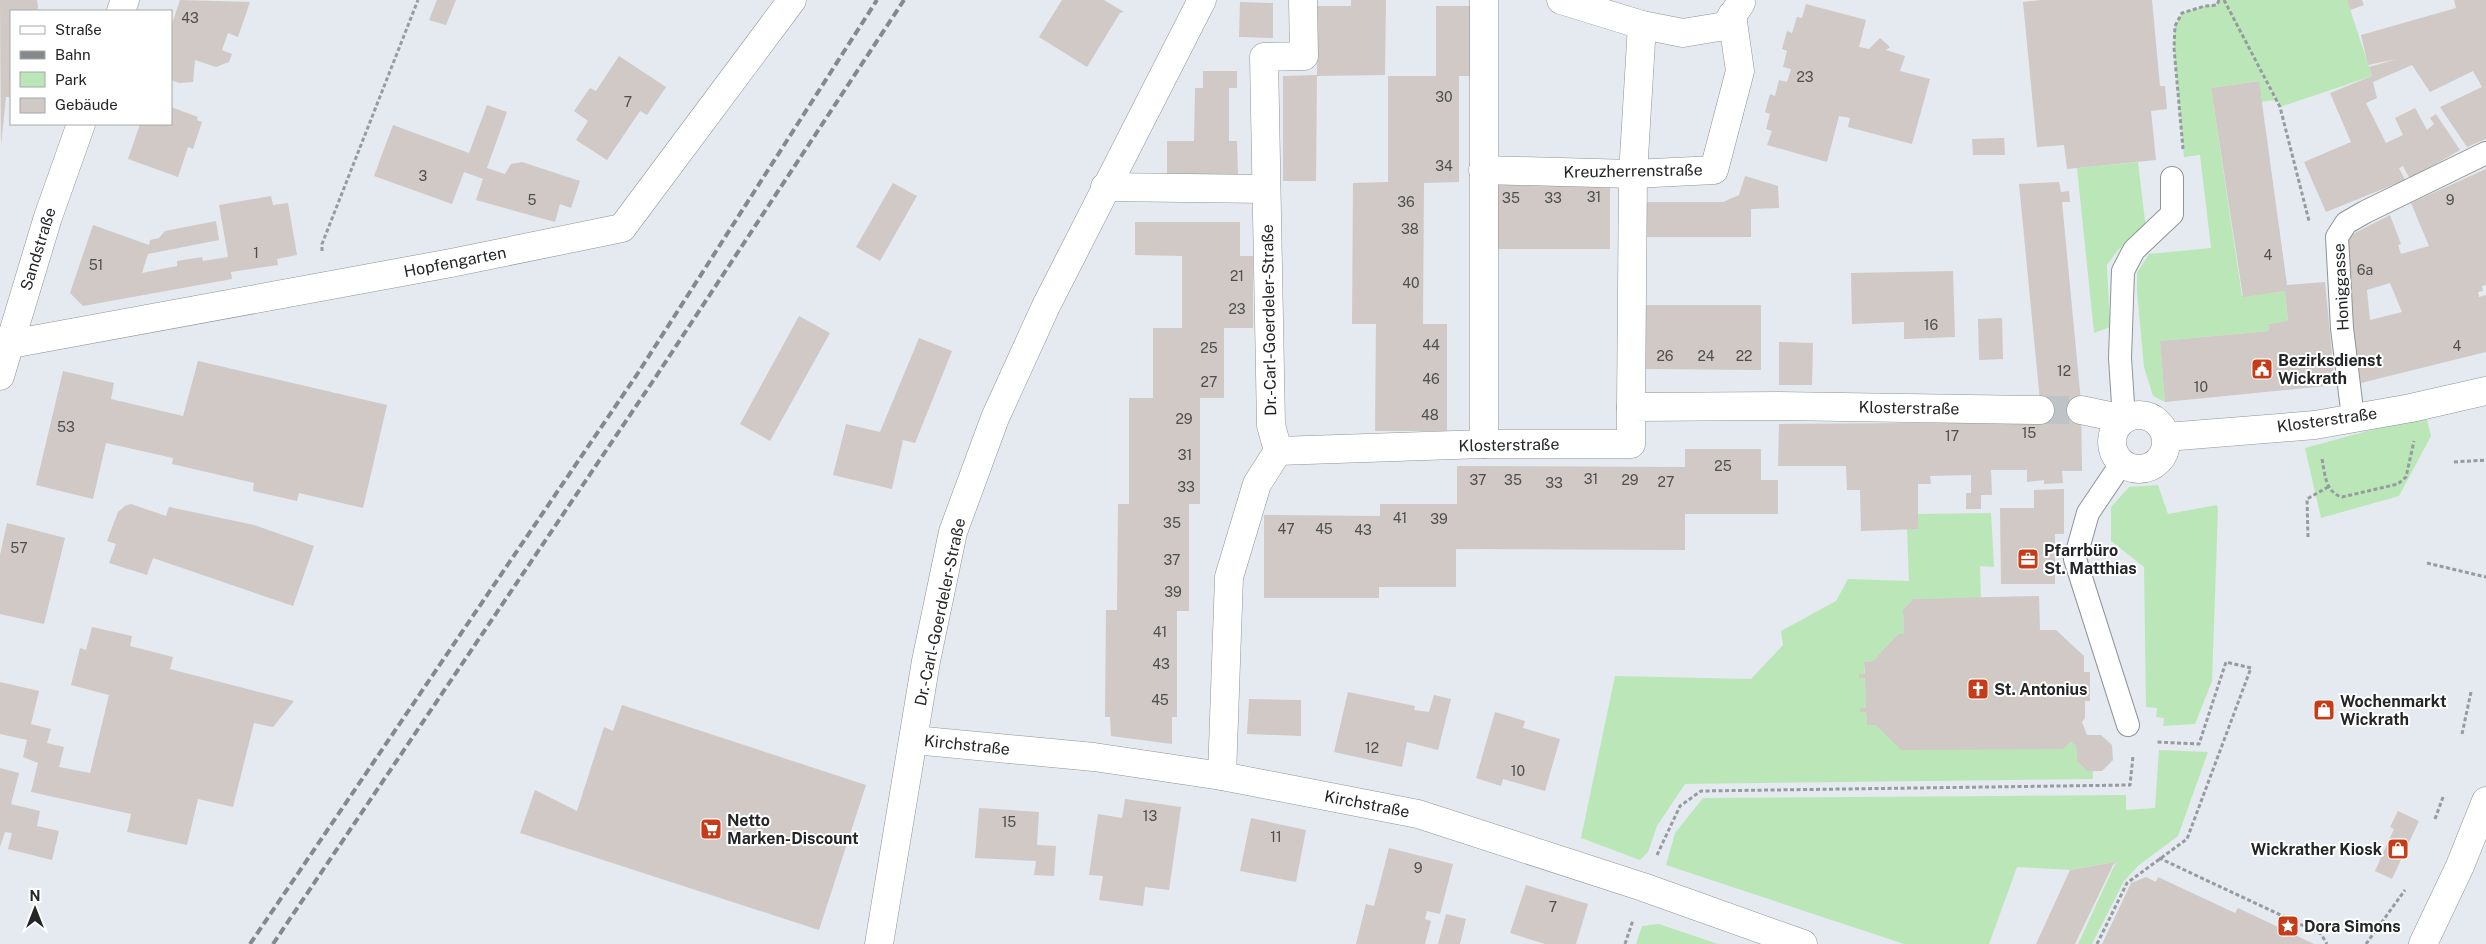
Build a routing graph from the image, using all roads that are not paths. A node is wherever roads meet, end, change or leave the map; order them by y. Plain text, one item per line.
1 (792, 0) edge
2 (1202, 0) edge
3 (1303, 0) edge
4 (1484, 0) edge
5 (1561, 0) edge
6 (1738, 8) edge
7 (1642, 25) junction
8 (81, 125) edge
9 (2486, 153) edge
10 (1483, 170) junction
11 (1633, 174) junction
12 (2172, 178) road end
13 (1105, 187) junction
14 (1266, 189) junction
15 (4, 345) edge
16 (0, 376) edge
17 (2486, 391) edge
18 (1631, 408) junction
19 (2041, 410) tunnel mouth
20 (2081, 410) tunnel mouth
21 (2353, 418) junction
22 (2124, 419) junction
23 (2166, 437) junction
24 (1484, 444) junction
25 (1278, 451) junction
26 (2121, 464) junction
27 (2128, 725) dead end
28 (914, 740) junction
29 (1222, 776) junction
30 (2486, 801) edge
31 (879, 944) edge
32 (1803, 944) edge
33 (2424, 944) edge

1 - 15 street, Hopfengarten
2 - 13 street, Dr.-Carl-Goerdeler-Straße
3 - 14 street, Dr.-Carl-Goerdeler-Straße
4 - 10 street
5 - 7 street, Kreuzherrenstraße
6 - 7 street, Kreuzherrenstraße
6 - 11 street, Kreuzherrenstraße
7 - 11 street
8 - 15 street, Sandstraße
9 - 21 lane, Honiggasse
10 - 11 street, Kreuzherrenstraße
10 - 24 street
11 - 18 street
12 - 22 lane
13 - 14 street
13 - 28 street, Dr.-Carl-Goerdeler-Straße
14 - 25 street, Dr.-Carl-Goerdeler-Straße
15 - 16 street, Sandstraße
17 - 21 street, Klosterstraße
18 - 19 street, Klosterstraße
18 - 24 street, Klosterstraße
20 - 22 street
21 - 23 street, Klosterstraße
22 - 23 street
22 - 26 street
23 - 26 street
24 - 25 street, Klosterstraße
25 - 29 street
26 - 27 lane
28 - 29 street, Kirchstraße
28 - 31 street, Dr.-Carl-Goerdeler-Straße
29 - 32 street, Kirchstraße
30 - 33 street

